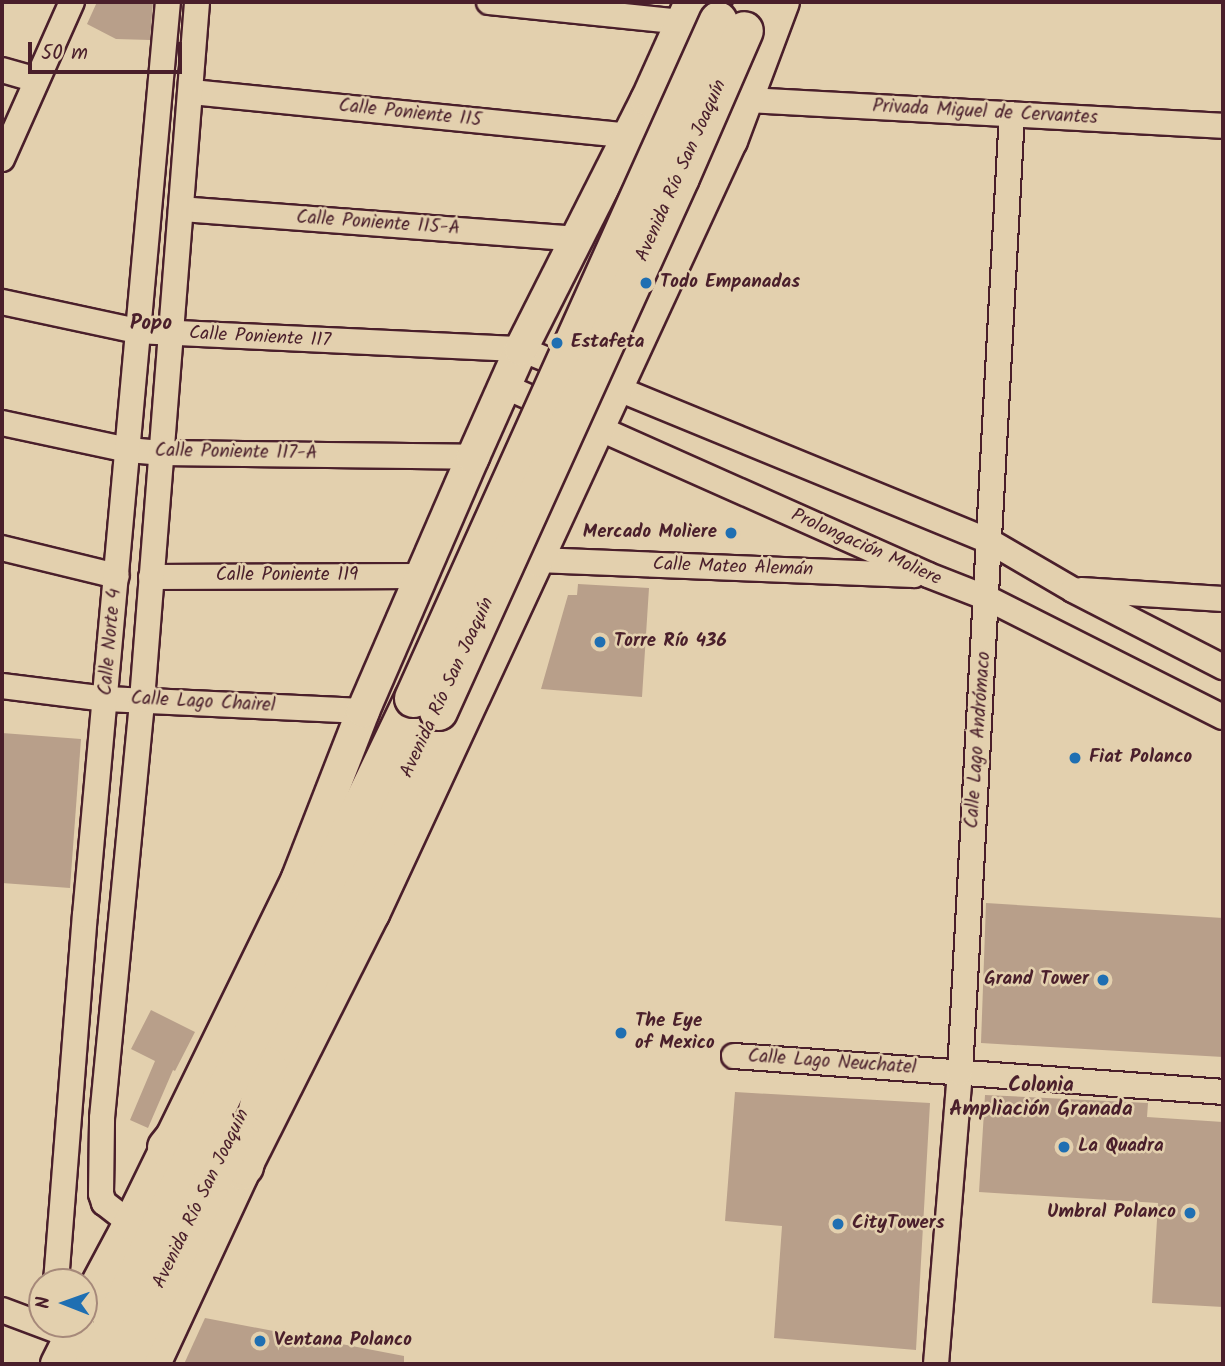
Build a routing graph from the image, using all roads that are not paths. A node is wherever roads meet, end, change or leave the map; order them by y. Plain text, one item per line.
1 (72, 2) edge
2 (168, 2) edge
3 (197, 2) edge
4 (489, 2) edge
5 (783, 2) edge
6 (719, 13) edge
7 (2, 70) edge
8 (36, 80) junction
9 (191, 92) junction
10 (647, 100) junction
11 (746, 100) junction
12 (1012, 114) junction
13 (1223, 126) edge
14 (629, 136) junction
15 (730, 141) junction
16 (2, 159) edge
17 (181, 209) junction
18 (576, 239) junction
19 (2, 302) edge
20 (136, 331) junction
21 (169, 334) junction
22 (521, 349) junction
23 (505, 386) junction
24 (615, 390) junction
25 (2, 424) edge
26 (596, 429) junction
27 (128, 450) junction
28 (161, 453) junction
29 (473, 457) junction
30 (991, 542) junction
31 (2, 548) edge
32 (537, 560) junction
33 (928, 575) junction
34 (117, 576) junction
35 (422, 576) junction
36 (151, 577) junction
37 (1073, 590) junction
38 (987, 598) junction
39 (1223, 599) edge
40 (1223, 667) edge
41 (2, 686) edge
42 (106, 699) junction
43 (142, 700) junction
44 (363, 711) junction
45 (1223, 717) edge
46 (734, 1056) dead end
47 (255, 1061) junction
48 (960, 1073) junction
49 (1223, 1092) edge
50 (166, 1147) junction
51 (242, 1174) junction
52 (130, 1223) junction
53 (57, 1268) edge
54 (98, 1280) edge
55 (2, 1310) edge
56 (28, 1315) edge
57 (68, 1338) edge
58 (57, 1364) edge
59 (93, 1364) edge
60 (122, 1364) edge
61 (154, 1364) edge
62 (936, 1364) edge

1 - 8 street
2 - 20 street, Calle Norte 4
3 - 9 street, Calle Norte 4
4 - 6 street
5 - 11 main road, Avenida Río San Joaquín
6 - 10 main road
6 - 47 highway, Avenida Río San Joaquín, bridge
7 - 8 street
8 - 16 street
9 - 14 street, Calle Poniente 115
9 - 17 street, Calle Norte 4
10 - 14 main road
10 - 15 main road
11 - 12 street, Privada Miguel de Cervantes
11 - 15 main road, Avenida Río San Joaquín
12 - 13 street, Privada Miguel de Cervantes
12 - 30 street, Calle Lago Andrómaco
14 - 18 main road
15 - 24 main road, Avenida Río San Joaquín
17 - 18 street, Calle Poniente 115-A
17 - 21 street, Calle Norte 4
18 - 22 main road
19 - 20 street, Calle Poniente 117
20 - 21 street, Calle Poniente 117
20 - 27 street, Calle Norte 4
21 - 22 street, Calle Poniente 117
21 - 28 street, Calle Norte 4
22 - 23 main road
22 - 24 street
23 - 26 street, Prolongación Moliere
23 - 29 main road
24 - 26 main road, Avenida Río San Joaquín
24 - 30 street
25 - 27 street, Calle Poniente 117-A
26 - 32 main road, Avenida Río San Joaquín
26 - 33 street, Prolongación Moliere
27 - 28 street, Calle Poniente 117-A
27 - 34 street, Calle Norte 4
28 - 29 street, Calle Poniente 117-A
28 - 36 street, Calle Norte 4
29 - 35 main road
30 - 37 street
30 - 38 street, Calle Lago Andrómaco
31 - 34 street
32 - 33 street, Calle Mateo Alemán
32 - 51 main road, Avenida Río San Joaquín
33 - 38 street, Prolongación Moliere
34 - 42 street, Calle Norte 4
35 - 36 street, Calle Poniente 119
35 - 44 main road
36 - 43 street, Calle Norte 4
37 - 39 street
37 - 40 street
38 - 45 street, Prolongación Moliere
38 - 48 street, Calle Lago Andrómaco
41 - 42 street, Calle Lago Chairel
42 - 43 street, Calle Lago Chairel
42 - 53 street, Calle Norte 4
43 - 44 street, Calle Lago Chairel
43 - 52 street, Calle Norte 4
44 - 50 main road
46 - 48 street, Calle Lago Neuchatel
47 - 50 highway
47 - 51 highway
47 - 59 highway, Avenida Río San Joaquín
47 - 60 highway, Avenida Río San Joaquín
48 - 49 street, Calle Lago Neuchatel
48 - 62 street, Calle Lago Andrómaco
50 - 52 main road
51 - 61 main road, Avenida Río San Joaquín
52 - 54 main road
55 - 56 street
57 - 58 main road

